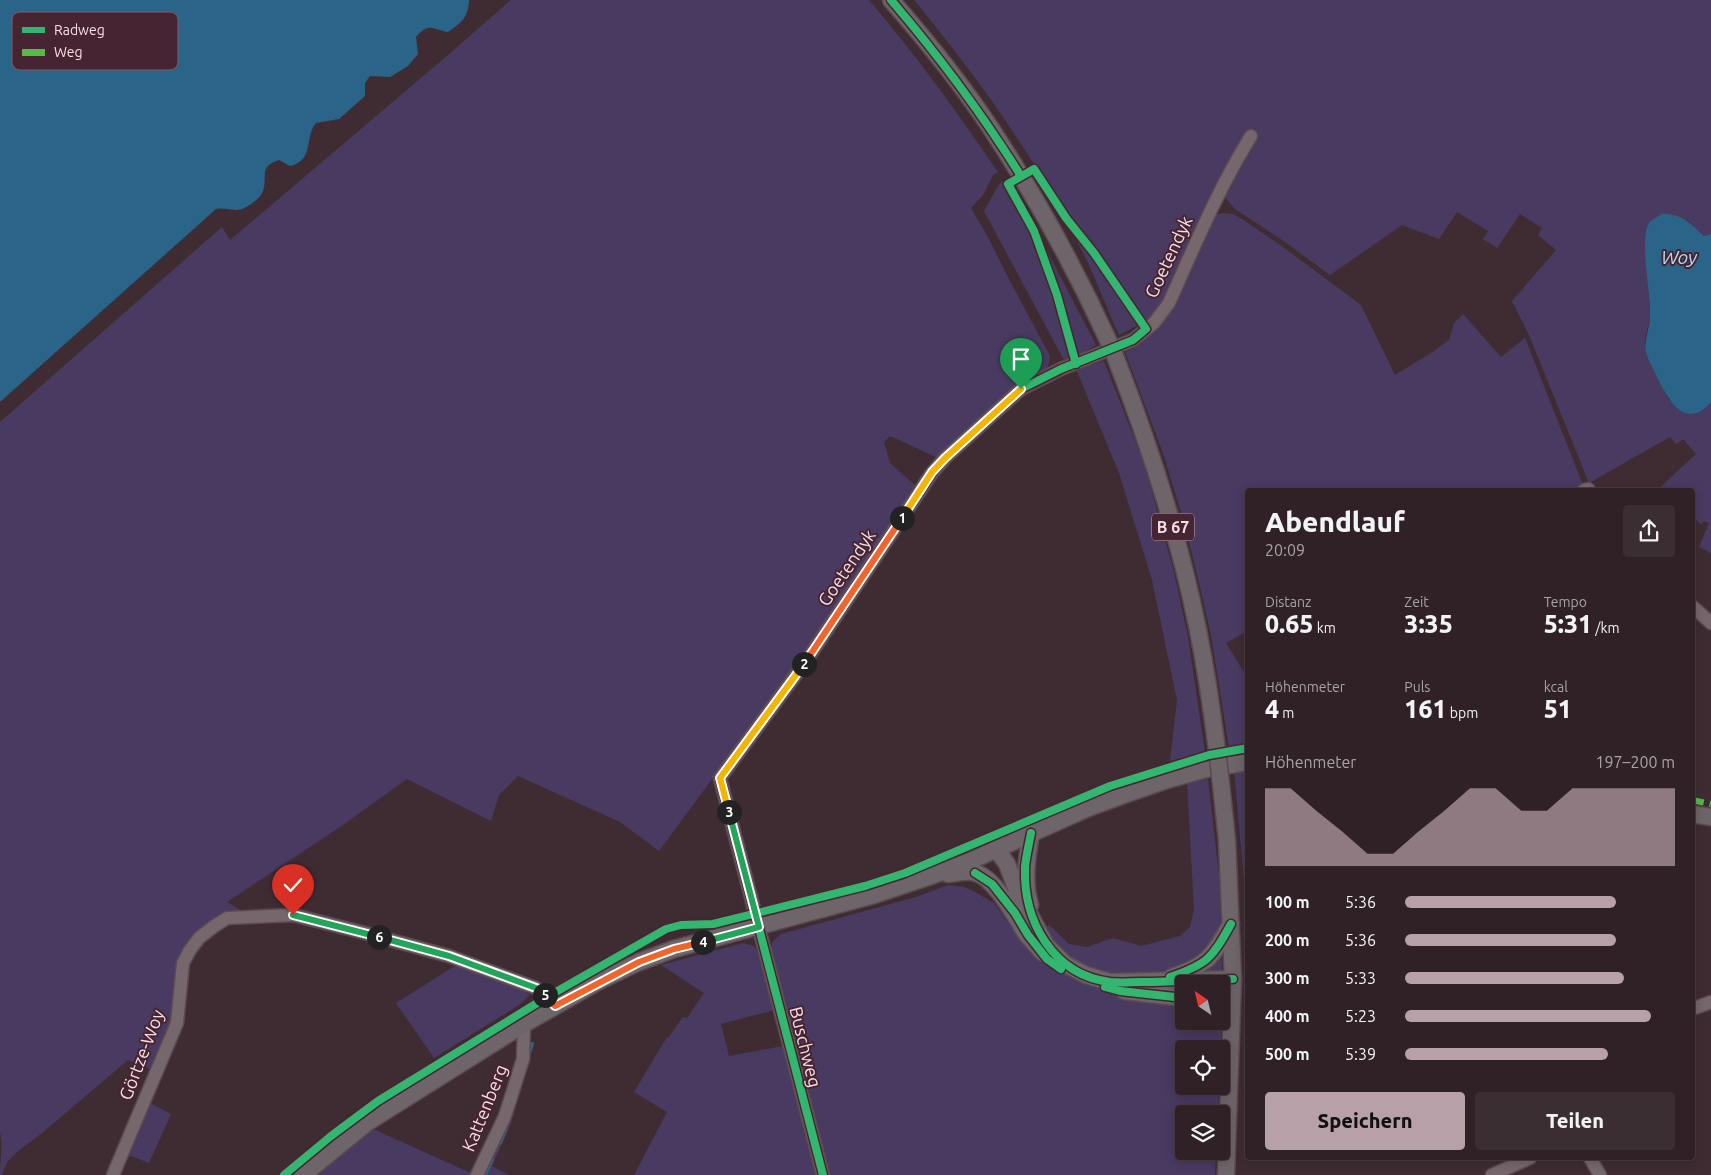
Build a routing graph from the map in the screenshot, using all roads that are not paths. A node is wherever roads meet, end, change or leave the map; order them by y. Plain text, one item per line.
1 (891, 0) edge
2 (1251, 136) dead end
3 (1695, 609) edge
4 (1711, 623) edge
5 (1245, 762) edge
6 (1695, 814) edge
7 (1711, 817) edge
8 (1031, 833) junction
9 (996, 849) junction
10 (931, 876) junction
11 (1015, 913) junction
12 (1035, 924) junction
13 (1231, 924) junction
14 (759, 927) junction
15 (1233, 979) junction
16 (1156, 982) junction
17 (1230, 990) edge
18 (1175, 997) edge
19 (1711, 1002) edge
20 (555, 1006) junction
21 (1695, 1008) edge
22 (524, 1024) junction
23 (1227, 1030) edge
24 (1526, 1160) edge
25 (1591, 1160) edge
26 (113, 1175) edge
27 (302, 1175) edge
28 (477, 1175) edge
29 (823, 1175) edge
30 (1226, 1175) edge
31 (1492, 1175) edge
32 (1600, 1175) edge

1 - 13 main road, B 67, bridge
2 - 14 street, Goetendyk
3 - 4 street
5 - 8 main road
6 - 7 main road
8 - 9 main road
8 - 12 main road
9 - 10 main road
9 - 11 main road
9 - 12 main road
10 - 11 main road
10 - 14 main road
11 - 18 main road
12 - 16 main road
13 - 15 main road, B 67
13 - 16 main road
14 - 20 main road
14 - 29 street, Buschweg
15 - 16 main road
15 - 17 main road, B 67
19 - 21 street
20 - 22 main road
20 - 26 street, Görtze-Woy
22 - 27 main road
22 - 28 street, Kattenberg
23 - 30 main road, B 67
24 - 31 street
25 - 32 street

